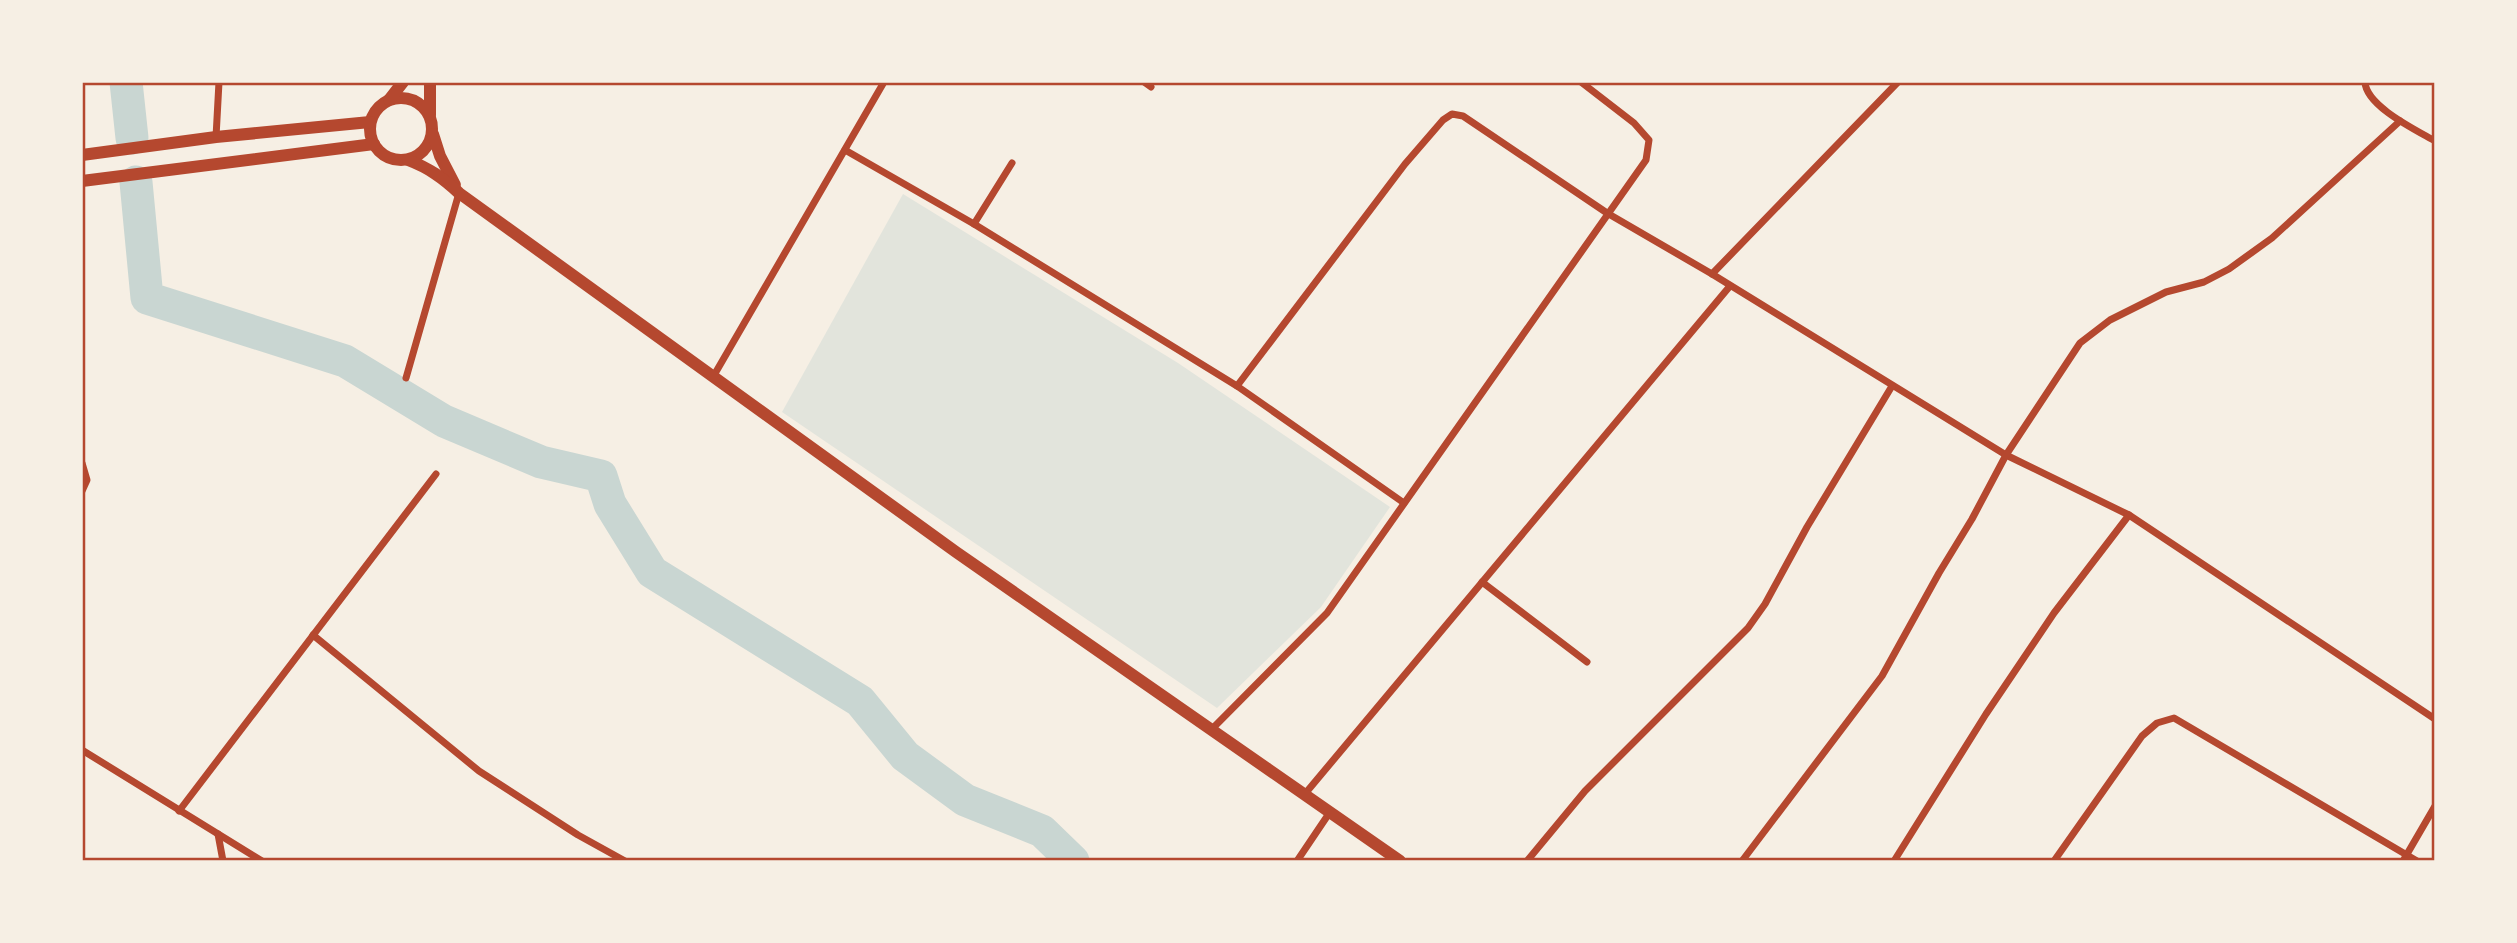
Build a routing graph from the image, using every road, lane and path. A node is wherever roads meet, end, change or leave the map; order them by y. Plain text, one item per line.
1 (219, 82) edge
2 (403, 82) edge
3 (430, 82) edge
4 (884, 82) edge
5 (1581, 82) edge
6 (1898, 82) edge
7 (2365, 82) edge
8 (389, 100) junction
9 (430, 116) junction
10 (2400, 121) junction
11 (370, 122) junction
12 (433, 134) junction
13 (216, 137) junction
14 (2435, 141) edge
15 (374, 144) junction
16 (845, 150) junction
17 (82, 155) edge
18 (408, 160) junction
19 (1012, 163) dead end
20 (82, 181) edge
21 (459, 192) junction
22 (1607, 213) junction
23 (974, 223) junction
24 (1712, 274) junction
25 (1730, 286) junction
26 (407, 378) dead end
27 (713, 378) junction
28 (1237, 386) junction
29 (1892, 386) junction
30 (2006, 455) junction
31 (82, 463) edge
32 (436, 474) dead end
33 (82, 491) edge
34 (1404, 503) junction
35 (2129, 515) junction
36 (1482, 582) junction
37 (313, 635) junction
38 (1587, 662) dead end
39 (2435, 719) edge
40 (1211, 730) junction
41 (82, 750) edge
42 (1304, 795) junction
43 (2435, 806) edge
44 (179, 811) junction
45 (1330, 813) junction
46 (218, 834) junction
47 (2405, 858) edge
48 (223, 861) edge
49 (262, 861) edge
50 (625, 861) edge
51 (1297, 861) edge
52 (1399, 861) edge
53 (1527, 861) edge
54 (1742, 861) edge
55 (1894, 861) edge
56 (2053, 861) edge
57 (2417, 861) edge

1 - 13 street
2 - 8 street
3 - 9 street
4 - 16 street
5 - 22 street
6 - 24 street
7 - 10 street
8 - 9 street
8 - 11 street
9 - 12 street
10 - 14 street
10 - 30 street
11 - 13 street
11 - 15 street
12 - 18 street
12 - 21 street
13 - 17 street
15 - 18 street
15 - 20 street
16 - 23 street
16 - 27 street
18 - 21 street
19 - 23 street
21 - 26 street
21 - 27 street
22 - 24 street
22 - 28 street
22 - 34 street
23 - 28 street
24 - 25 street
25 - 29 street
25 - 36 street
27 - 40 street
28 - 34 street
29 - 30 street
29 - 53 street
30 - 35 street
30 - 54 street
31 - 33 street
32 - 37 street
34 - 40 street
35 - 39 street
35 - 55 street
36 - 38 street
36 - 42 street
37 - 44 street
37 - 50 street
40 - 42 street
41 - 44 street
42 - 45 street
43 - 47 street
44 - 46 street
45 - 51 street
45 - 52 street
46 - 48 street
46 - 49 street
47 - 56 street
47 - 57 street

